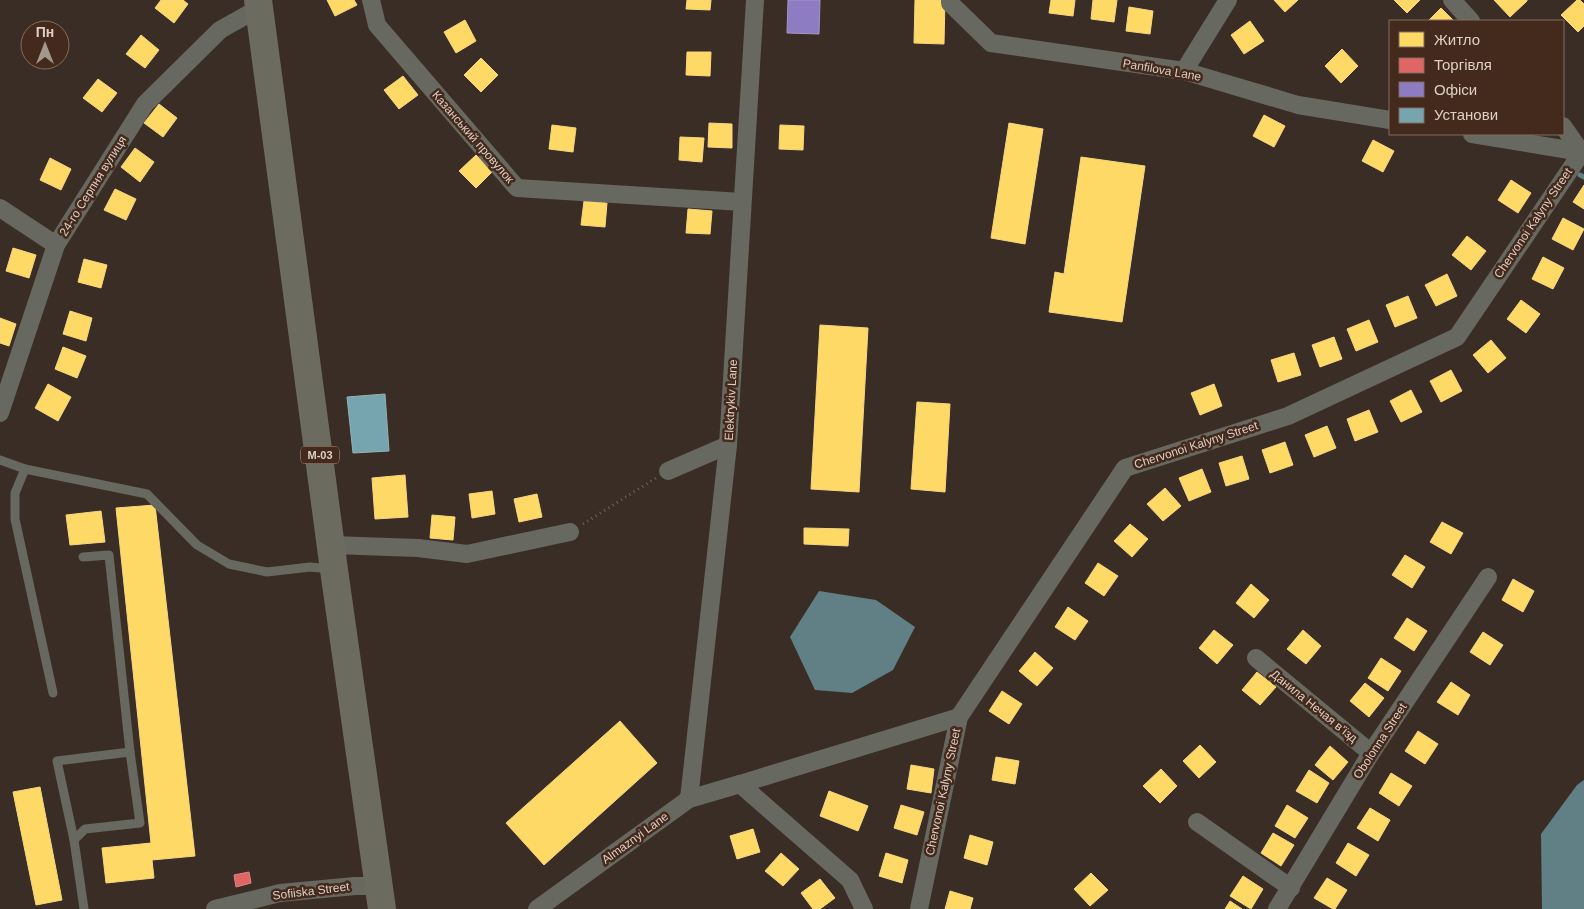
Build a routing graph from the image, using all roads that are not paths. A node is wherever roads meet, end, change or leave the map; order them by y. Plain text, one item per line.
1 (371, 0) edge
2 (755, 0) edge
3 (950, 0) edge
4 (1228, 0) edge
5 (1452, 0) edge
6 (258, 4) edge
7 (1470, 20) edge
8 (1184, 71) junction
9 (1389, 120) edge
10 (1564, 127) edge
11 (1478, 135) edge
12 (1582, 151) edge
13 (742, 202) junction
14 (0, 208) edge
15 (56, 245) junction
16 (0, 413) edge
17 (728, 444) junction
18 (0, 460) edge
19 (25, 469) junction
20 (668, 471) road end
21 (570, 532) road end
22 (83, 557) dead end
23 (333, 558) junction
24 (1488, 577) dead end
25 (1256, 658) dead end
26 (53, 693) dead end
27 (958, 717) junction
28 (130, 752) junction
29 (1371, 753) junction
30 (740, 784) junction
31 (689, 798) junction
32 (1196, 822) dead end
33 (74, 840) junction
34 (1291, 888) junction
35 (380, 897) edge
36 (84, 909) edge
37 (216, 909) edge
38 (537, 909) edge
39 (864, 909) edge
40 (919, 909) edge
41 (1277, 909) edge

1 - 13 street, Казанський провулок
2 - 13 street, Elektrykiv Lane
3 - 8 street, Panfilova Lane
4 - 8 street
5 - 7 street
6 - 15 street, 24-го Серпня вулиця
6 - 23 highway, М-03
8 - 9 street, Panfilova Lane
10 - 12 street
11 - 12 street
12 - 27 street, Chervonoi Kalyny Street
13 - 17 street, Elektrykiv Lane
14 - 15 street
15 - 16 street, 24-го Серпня вулиця
17 - 20 street
17 - 31 street, Elektrykiv Lane
18 - 19 lane
19 - 23 lane
19 - 26 lane
21 - 23 street
22 - 28 lane
23 - 35 highway, М-03
24 - 29 street, Obolonna Street
25 - 29 street, Данила Нечая в’їзд
27 - 30 street, Almaznyi Lane
27 - 40 street, Chervonoi Kalyny Street
28 - 33 lane
28 - 33 lane
29 - 34 street, Obolonna Street
30 - 31 street, Almaznyi Lane
30 - 39 street
31 - 38 street, Almaznyi Lane
32 - 34 street
33 - 36 lane
34 - 41 street, Obolonna Street
35 - 37 street, Sofiiska Street

